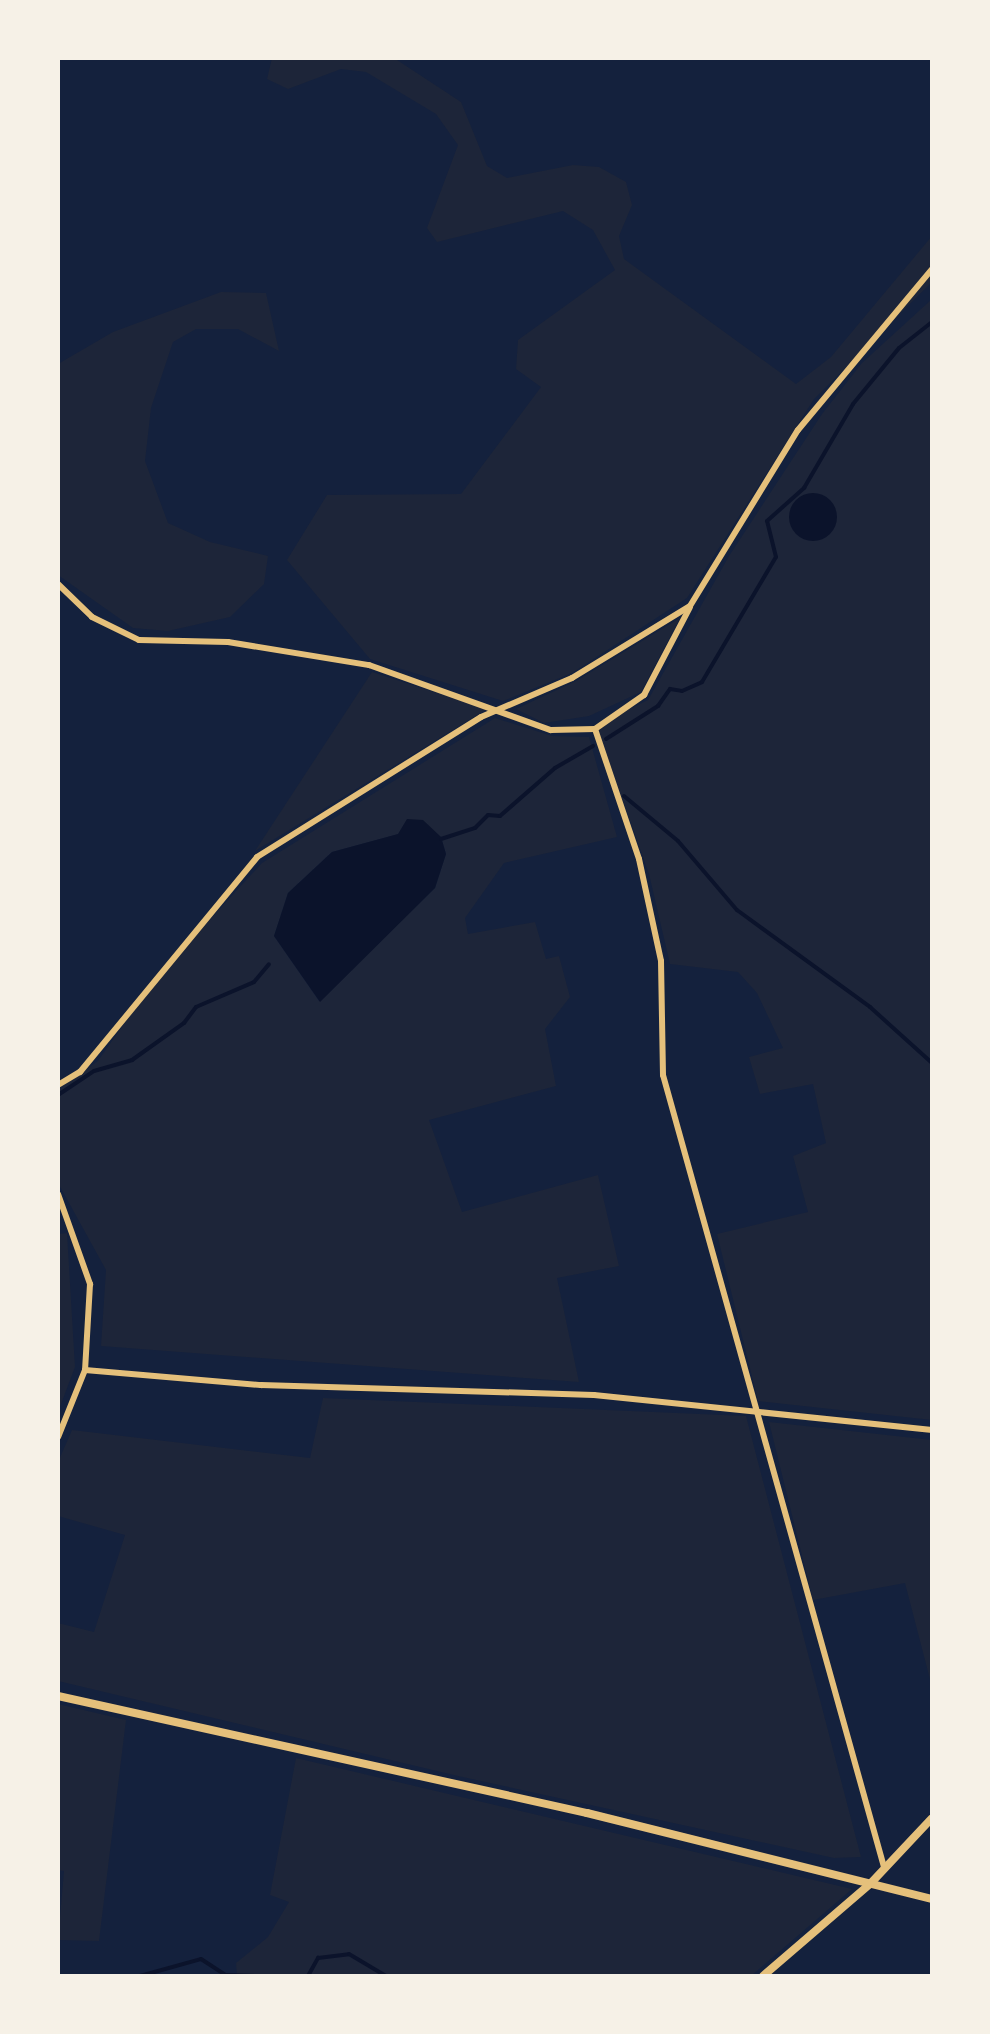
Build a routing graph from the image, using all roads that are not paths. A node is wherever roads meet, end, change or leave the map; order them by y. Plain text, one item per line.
1 (932, 269) edge
2 (58, 584) edge
3 (690, 606) junction
4 (498, 708) junction
5 (595, 729) junction
6 (58, 1085) edge
7 (58, 1194) edge
8 (84, 1370) junction
9 (753, 1408) junction
10 (932, 1430) edge
11 (58, 1437) edge
12 (58, 1696) edge
13 (932, 1818) edge
14 (884, 1867) junction
15 (872, 1882) junction
16 (932, 1899) edge
17 (763, 1976) edge

1 - 3 street
2 - 4 street
3 - 4 street
3 - 5 street
4 - 5 street
4 - 6 street
5 - 9 street
7 - 8 street
8 - 9 street
8 - 11 street
9 - 10 street
9 - 14 street
12 - 15 street
13 - 14 street
14 - 15 street
15 - 16 street
15 - 17 street

